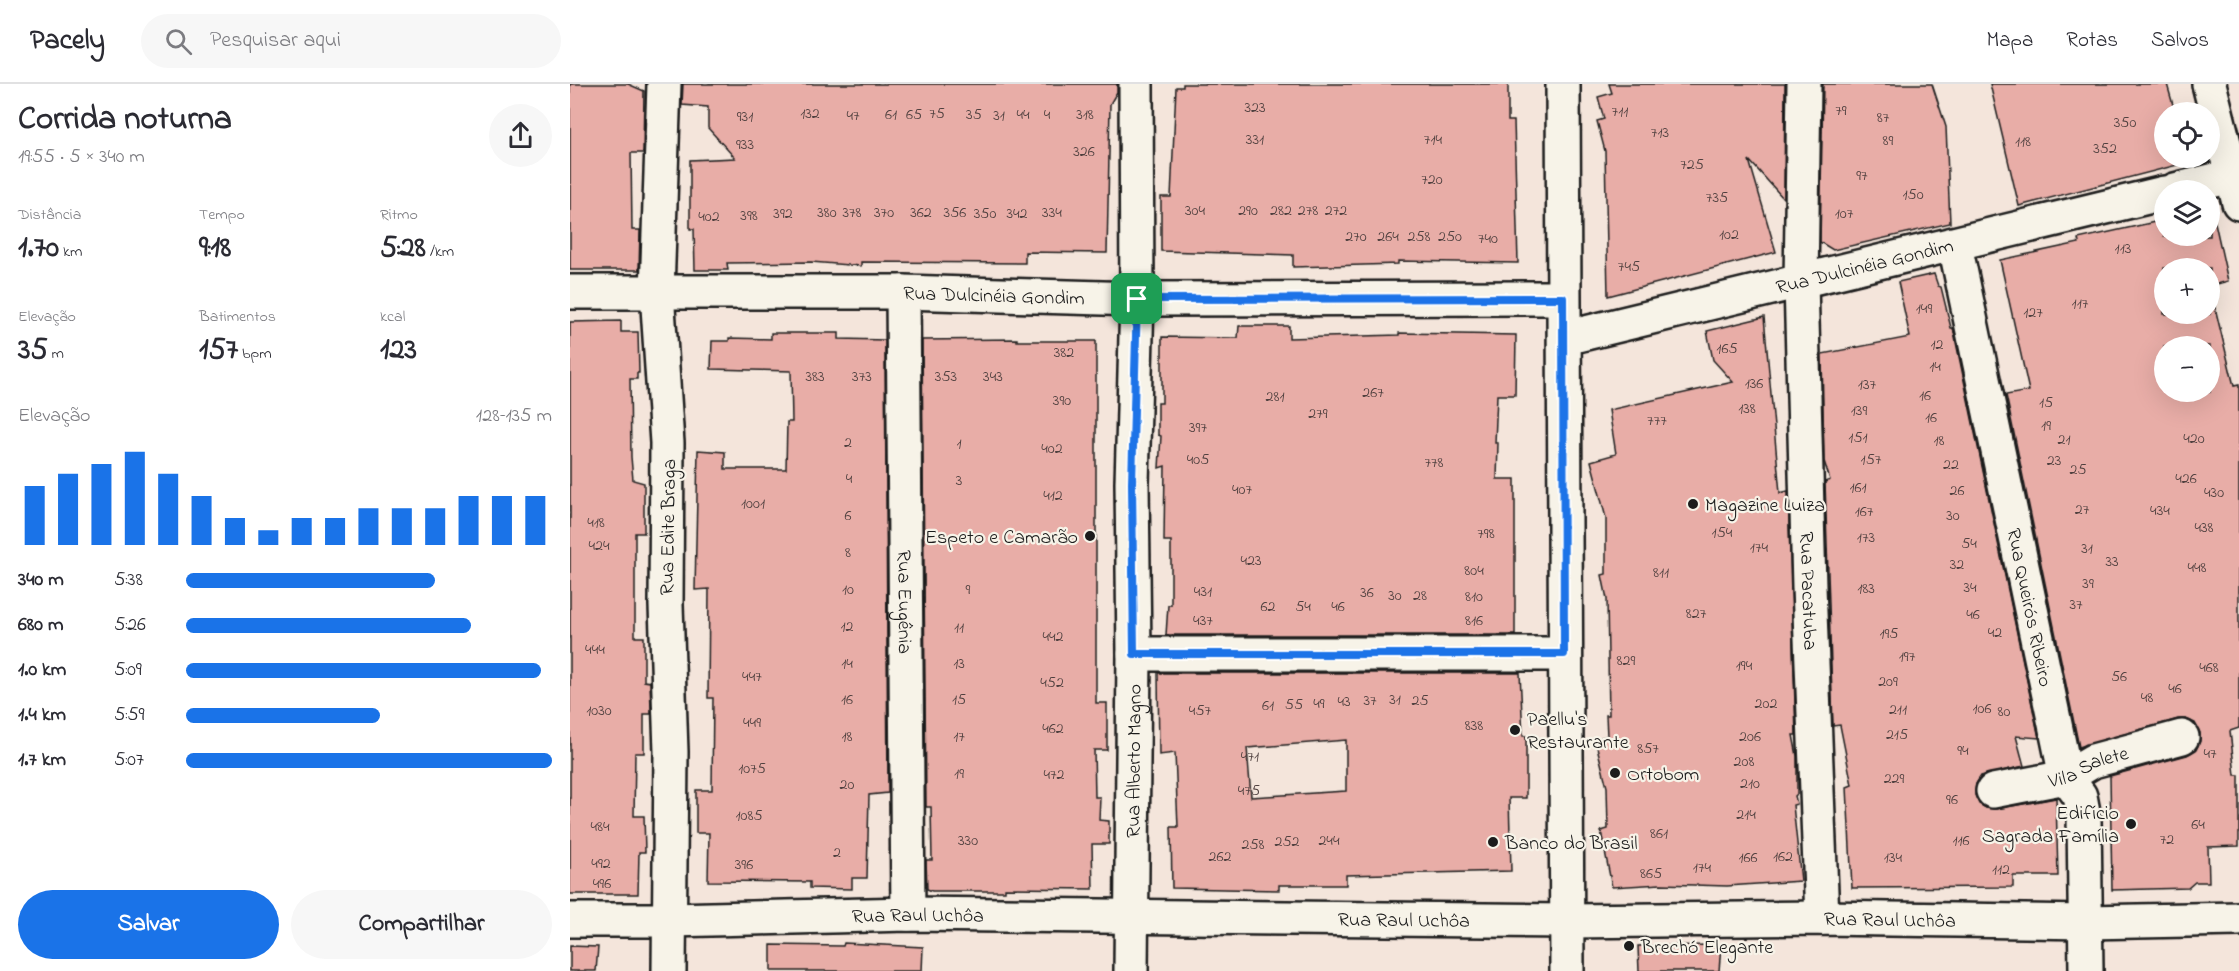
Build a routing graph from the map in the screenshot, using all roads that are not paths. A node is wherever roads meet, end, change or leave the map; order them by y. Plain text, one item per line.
1 (664, 84) edge
2 (1136, 84) edge
3 (1563, 84) edge
4 (1804, 84) edge
5 (2209, 84) edge
6 (2237, 185) edge
7 (2220, 186) edge
8 (2154, 195) edge
9 (1955, 245) junction
10 (1801, 282) junction
11 (570, 292) edge
12 (657, 292) junction
13 (903, 292) junction
14 (1563, 298) junction
15 (1137, 299) junction
16 (1564, 338) junction
17 (1134, 654) junction
18 (1564, 654) junction
19 (2182, 737) dead end
20 (2066, 777) junction
21 (1993, 791) dead end
22 (908, 914) junction
23 (1132, 917) junction
24 (1822, 918) junction
25 (570, 920) edge
26 (671, 920) junction
27 (2239, 920) edge
28 (1569, 921) junction
29 (2087, 922) junction
30 (669, 971) edge
31 (1131, 971) edge
32 (1567, 971) edge
33 (2086, 971) edge

1 - 12 street, Rua Edite Braga
2 - 15 street, Rua Alberto Magno
3 - 14 street
4 - 10 street, Rua Pacatuba
5 - 6 street
6 - 7 street
8 - 9 street, Rua Dulcinéia Gondim
9 - 10 street, Rua Dulcinéia Gondim
9 - 20 street, Rua Queirós Ribeiro
10 - 16 street, Rua Dulcinéia Gondim
10 - 24 street, Rua Pacatuba
11 - 12 street, Rua Dulcinéia Gondim
12 - 13 street, Rua Dulcinéia Gondim
12 - 26 street, Rua Edite Braga
13 - 15 street, Rua Dulcinéia Gondim
13 - 22 street, Rua Eugênia
14 - 15 street, Rua Dulcinéia Gondim
14 - 16 street
15 - 17 street, Rua Alberto Magno
16 - 18 street
17 - 18 street
17 - 23 street, Rua Alberto Magno
18 - 28 street
19 - 20 street, Vila Salete
20 - 21 street, Vila Salete
20 - 29 street, Rua Queirós Ribeiro
22 - 23 street, Rua Raul Uchôa
22 - 26 street, Rua Raul Uchôa
23 - 28 street, Rua Raul Uchôa
23 - 31 street, Rua Alberto Magno
24 - 28 street, Rua Raul Uchôa
24 - 29 street, Rua Raul Uchôa
25 - 26 street, Rua Raul Uchôa
26 - 30 street, Rua Edite Braga
27 - 29 street, Rua Raul Uchôa
28 - 32 street
29 - 33 street, Rua Queirós Ribeiro

